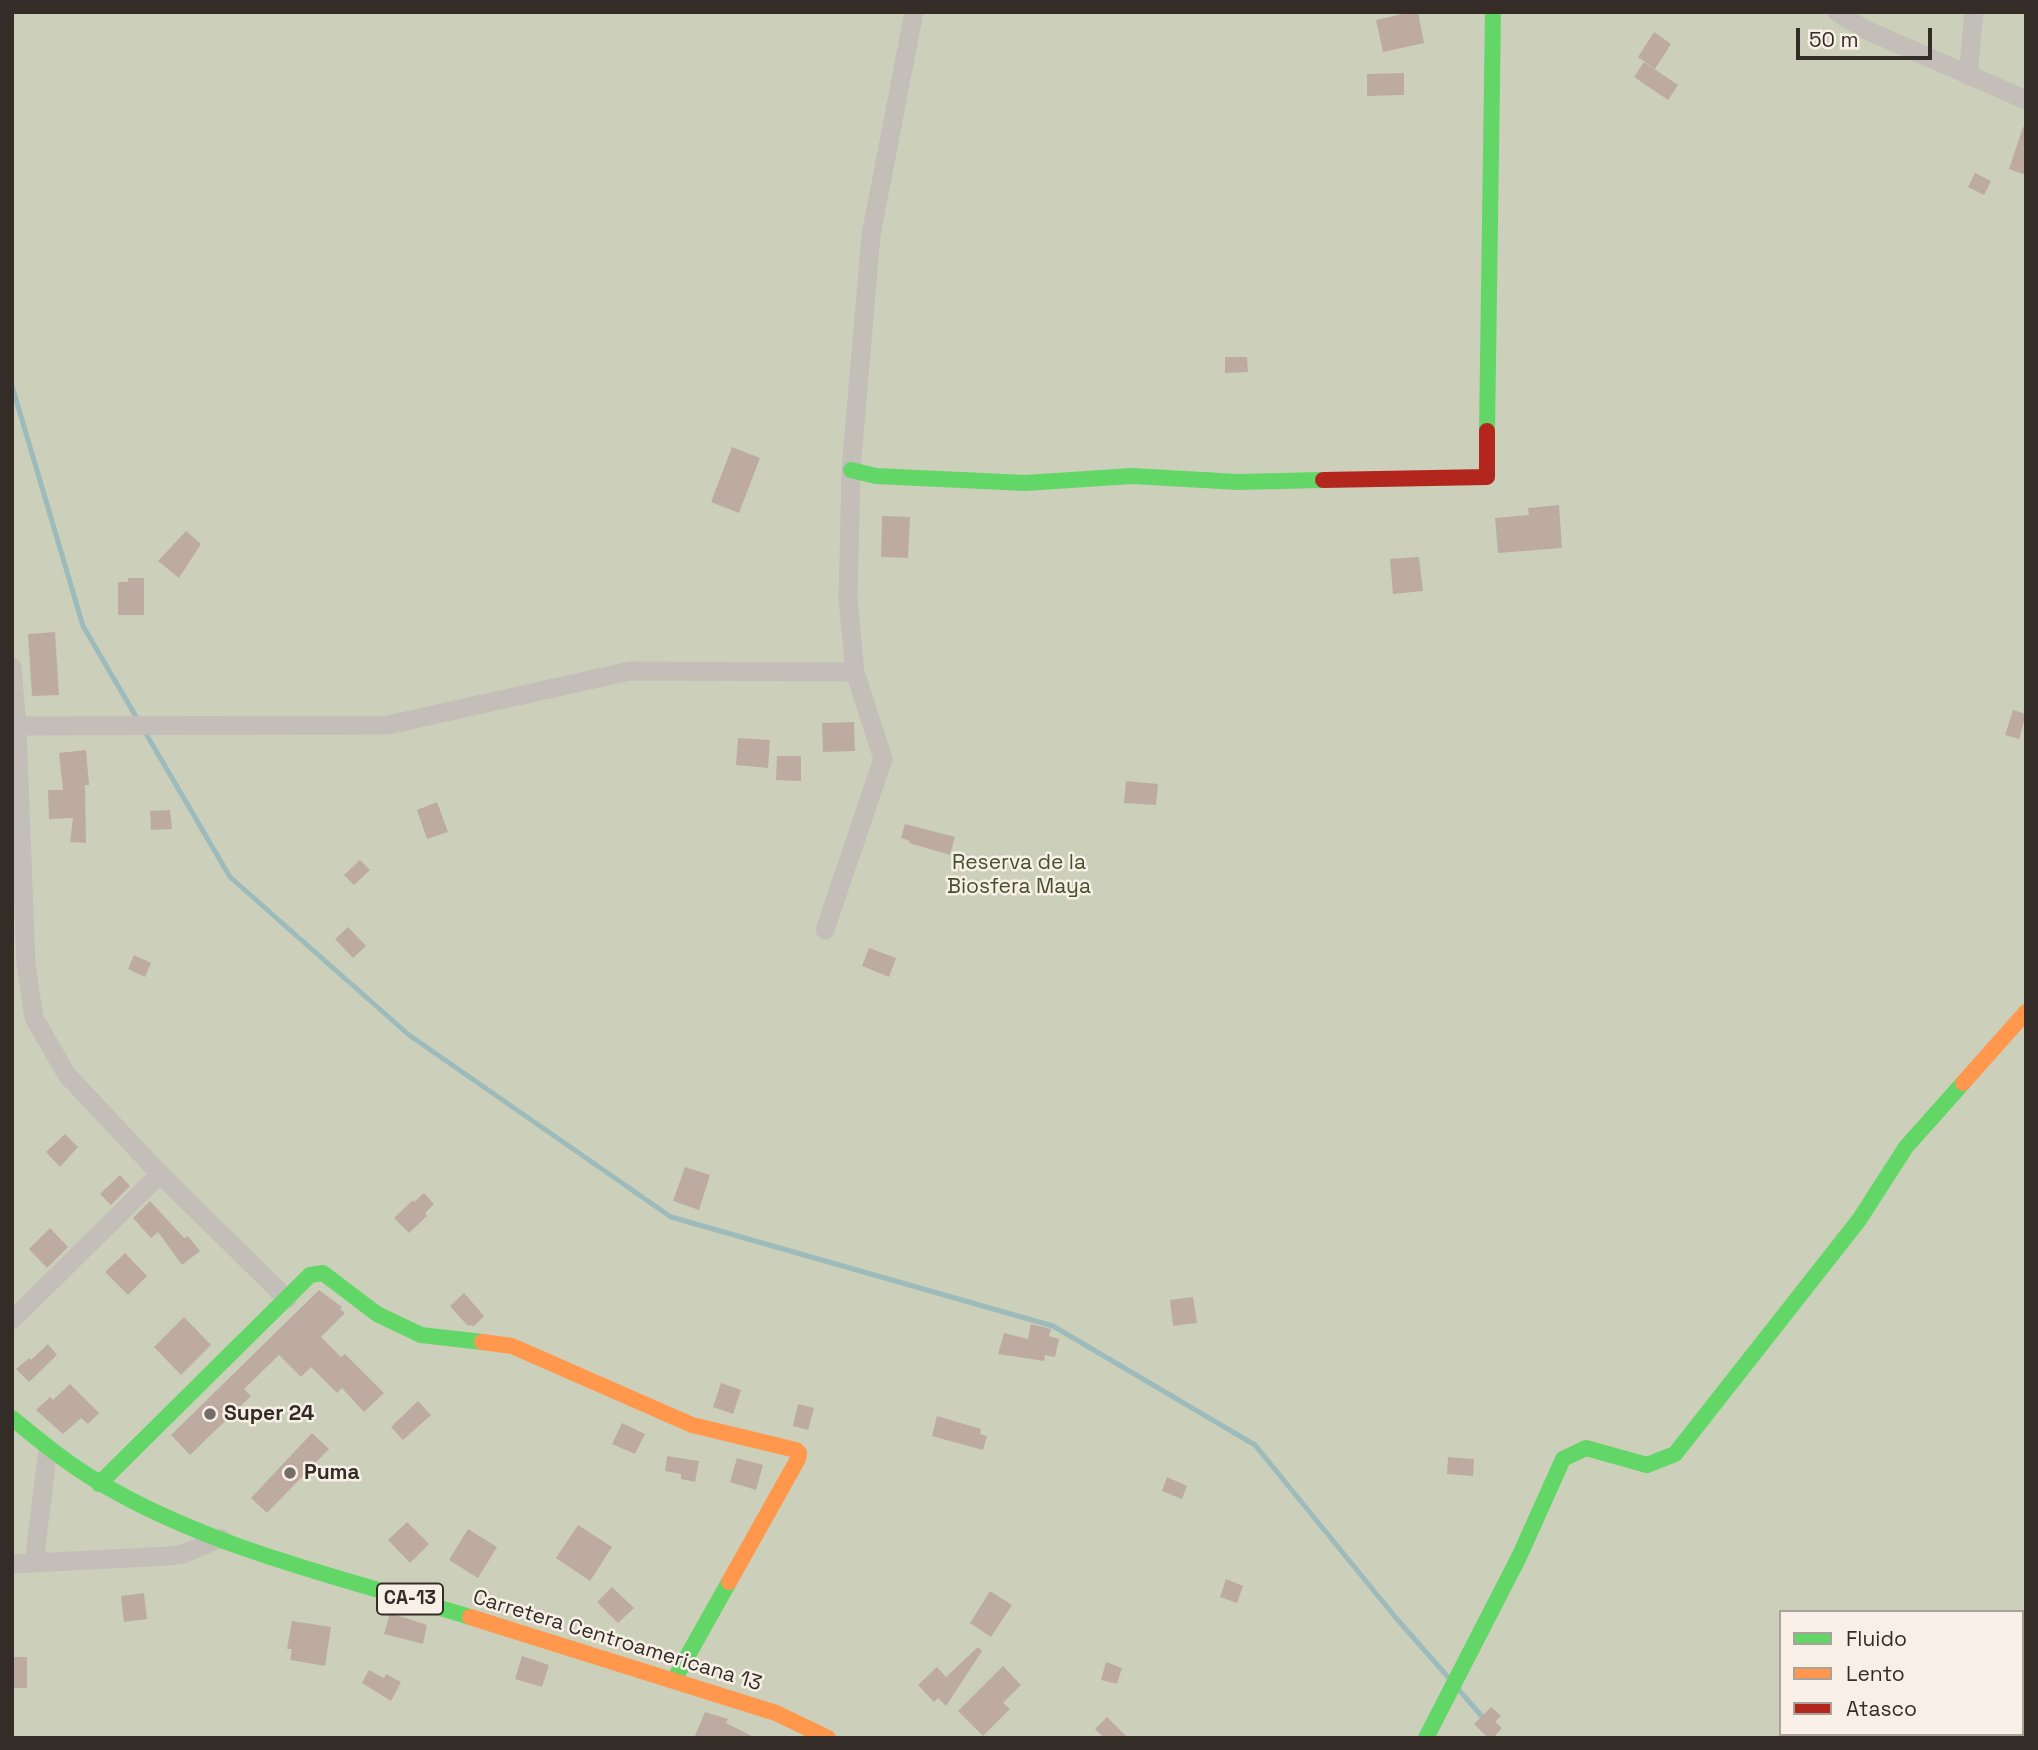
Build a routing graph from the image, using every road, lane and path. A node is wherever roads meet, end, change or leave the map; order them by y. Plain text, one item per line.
1 (914, 12) edge
2 (1493, 12) edge
3 (1837, 12) edge
4 (1974, 12) edge
5 (1968, 76) junction
6 (2026, 100) edge
7 (851, 470) junction
8 (12, 667) edge
9 (855, 672) junction
10 (17, 726) junction
11 (825, 930) dead end
12 (2026, 1012) edge
13 (160, 1174) junction
14 (287, 1299) junction
15 (12, 1321) edge
16 (12, 1418) edge
17 (48, 1450) junction
18 (99, 1484) junction
19 (222, 1538) junction
20 (34, 1563) junction
21 (12, 1564) edge
22 (674, 1680) junction
23 (828, 1738) edge
24 (1426, 1738) edge

1 - 7 street
2 - 7 main road
3 - 5 street
4 - 5 street
5 - 6 street
7 - 9 street
8 - 10 street
9 - 10 street
9 - 11 street
10 - 13 street
12 - 24 main road
13 - 14 street
13 - 15 street
14 - 18 main road
14 - 22 main road
16 - 17 main road, Carretera Centroamericana 13 / CA-13
17 - 18 main road, Carretera Centroamericana 13 / CA-13
17 - 20 street
18 - 19 main road, Carretera Centroamericana 13 / CA-13
19 - 20 street
19 - 22 main road, Carretera Centroamericana 13 / CA-13
20 - 21 street
22 - 23 main road, Carretera Centroamericana 13 / CA-13

